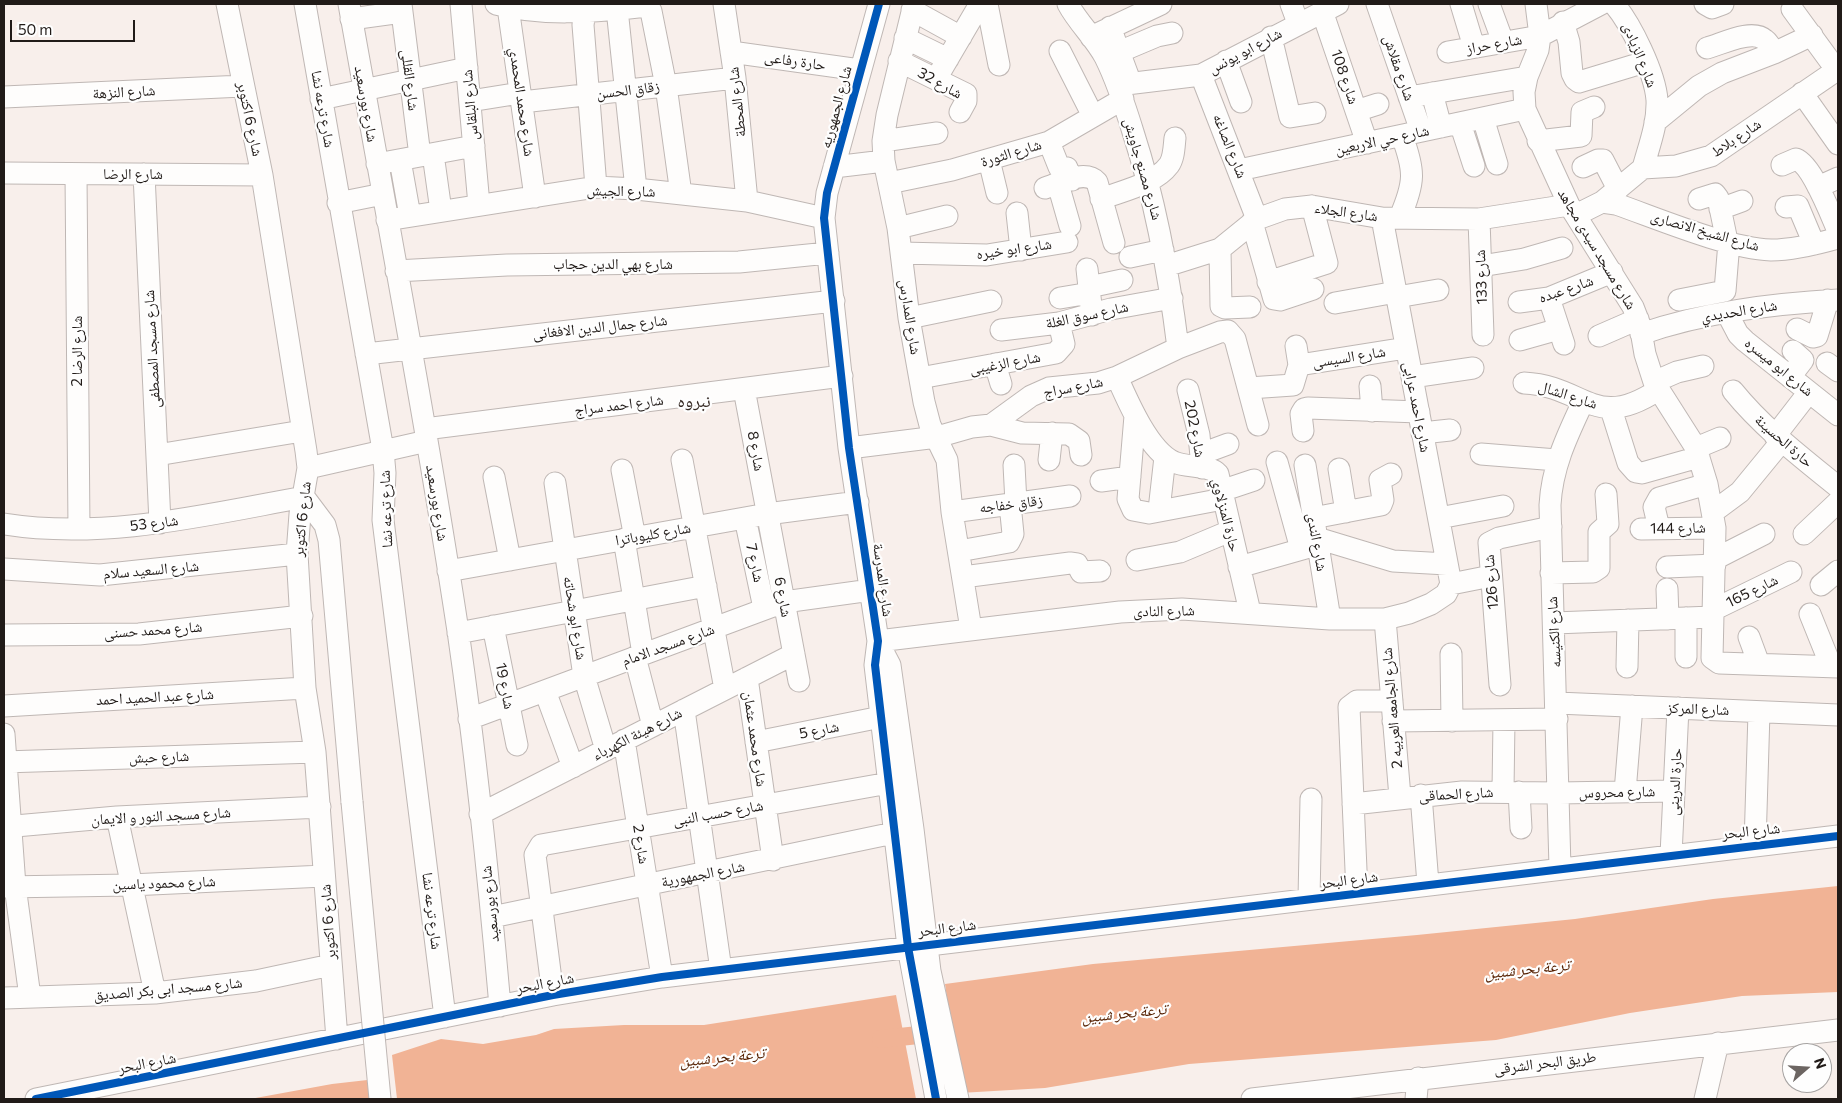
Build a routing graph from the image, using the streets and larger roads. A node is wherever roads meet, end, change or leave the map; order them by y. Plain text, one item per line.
1 (226, 4) edge
2 (305, 4) edge
3 (461, 4) edge
4 (724, 4) edge
5 (879, 4) edge
6 (980, 4) edge
7 (987, 4) edge
8 (1068, 4) edge
9 (1161, 4) edge
10 (1291, 4) edge
11 (1377, 4) edge
12 (1461, 4) edge
13 (1489, 4) edge
14 (1536, 4) edge
15 (1602, 4) edge
16 (1614, 4) edge
17 (1706, 4) edge
18 (1723, 4) edge
19 (500, 5) edge
20 (542, 7) edge
21 (913, 7) edge
22 (1327, 7) edge
23 (401, 8) edge
24 (585, 8) edge
25 (627, 8) junction
26 (1792, 8) dead end
27 (1128, 10) edge
28 (350, 11) edge
29 (1563, 22) junction
30 (1298, 23) junction
31 (1110, 27) junction
32 (1172, 33) dead end
33 (1540, 36) junction
34 (1812, 36) junction
35 (961, 37) junction
36 (1091, 37) junction
37 (1271, 37) junction
38 (905, 38) junction
39 (1503, 42) junction
40 (1474, 47) junction
41 (1707, 48) dead end
42 (1060, 51) dead end
43 (731, 52) junction
44 (1119, 52) junction
45 (1448, 52) dead end
46 (1774, 53) junction
47 (948, 59) junction
48 (899, 61) junction
49 (1226, 61) junction
50 (1645, 62) junction
51 (999, 65) dead end
52 (467, 68) junction
53 (860, 70) junction
54 (1838, 71) edge
55 (1201, 75) junction
56 (1527, 77) junction
57 (735, 78) junction
58 (936, 79) junction
59 (410, 80) junction
60 (1506, 80) junction
61 (243, 86) junction
62 (666, 86) junction
63 (1466, 87) junction
64 (1124, 89) junction
65 (626, 90) junction
66 (364, 91) junction
67 (1432, 93) junction
68 (1802, 93) junction
69 (588, 95) junction
70 (4, 97) edge
71 (1409, 97) junction
72 (521, 98) junction
73 (321, 99) junction
74 (470, 101) junction
75 (1241, 102) dead end
76 (1378, 104) dead end
77 (1594, 107) dead end
78 (1356, 111) junction
79 (1519, 111) junction
80 (960, 112) dead end
81 (1315, 113) dead end
82 (1093, 116) junction
83 (1655, 122) junction
84 (1447, 126) junction
85 (937, 134) dead end
86 (1175, 138) dead end
87 (1538, 141) junction
88 (1049, 142) junction
89 (1367, 142) junction
90 (1838, 144) edge
91 (474, 146) junction
92 (884, 151) junction
93 (417, 156) junction
94 (989, 160) junction
95 (377, 164) junction
96 (1497, 164) dead end
97 (1782, 165) dead end
98 (1474, 166) dead end
99 (834, 167) junction
100 (1583, 167) dead end
101 (1643, 168) junction
102 (1240, 170) junction
103 (4, 173) edge
104 (76, 174) junction
105 (144, 174) junction
106 (262, 175) junction
107 (1838, 178) edge
108 (1149, 180) junction
109 (889, 183) junction
110 (1059, 184) junction
111 (1818, 187) junction
112 (596, 188) junction
113 (636, 189) junction
114 (996, 193) dead end
115 (383, 194) junction
116 (682, 194) junction
117 (535, 196) junction
118 (1610, 196) junction
119 (1101, 199) junction
120 (1699, 199) dead end
121 (747, 201) junction
122 (1742, 201) dead end
123 (338, 203) junction
124 (479, 205) junction
125 (1312, 206) junction
126 (1786, 207) dead end
127 (1720, 209) junction
128 (1573, 210) junction
129 (441, 212) junction
130 (1017, 213) dead end
131 (410, 216) junction
132 (947, 216) dead end
133 (1391, 217) junction
134 (824, 218) junction
135 (1479, 219) junction
136 (387, 220) junction
137 (1254, 220) junction
138 (898, 228) junction
139 (1838, 231) edge
140 (1838, 238) edge
141 (1728, 241) junction
142 (1114, 243) dead end
143 (1814, 244) junction
144 (1562, 248) dead end
145 (1220, 249) junction
146 (1022, 250) junction
147 (828, 253) junction
148 (901, 253) junction
149 (1130, 257) dead end
150 (1165, 258) junction
151 (1481, 266) junction
152 (396, 270) junction
153 (1612, 272) junction
154 (1122, 280) dead end
155 (1268, 282) junction
156 (1089, 283) junction
157 (1313, 289) dead end
158 (1438, 290) dead end
159 (1396, 294) junction
160 (1060, 298) dead end
161 (1172, 298) junction
162 (1549, 298) junction
163 (991, 300) dead end
164 (1833, 300) edge
165 (834, 301) junction
166 (1519, 302) dead end
167 (1335, 303) dead end
168 (1250, 307) dead end
169 (1727, 312) junction
170 (1092, 314) junction
171 (909, 318) junction
172 (1685, 320) junction
173 (1059, 323) junction
174 (1640, 327) junction
175 (1797, 329) dead end
176 (1001, 330) dead end
177 (1483, 335) dead end
178 (1599, 336) dead end
179 (1520, 340) dead end
180 (410, 348) junction
181 (1178, 348) junction
182 (1406, 348) junction
183 (1792, 351) dead end
184 (366, 354) junction
185 (1703, 366) dead end
186 (1473, 368) dead end
187 (842, 376) junction
188 (1117, 377) junction
189 (1412, 377) junction
190 (1790, 377) junction
191 (920, 378) junction
192 (1524, 383) dead end
193 (1370, 386) dead end
194 (1656, 386) junction
195 (1248, 388) junction
196 (744, 389) junction
197 (1188, 390) dead end
198 (1733, 391) dead end
199 (1809, 392) junction
200 (1583, 402) junction
201 (1611, 409) junction
202 (1372, 411) junction
203 (1838, 412) edge
204 (1135, 416) junction
205 (1421, 423) junction
206 (991, 425) junction
207 (1258, 426) dead end
208 (1450, 430) dead end
209 (302, 431) junction
210 (1303, 431) dead end
211 (1052, 433) junction
212 (426, 435) junction
213 (937, 437) junction
214 (1720, 438) dead end
215 (1778, 439) junction
216 (1228, 444) dead end
217 (849, 448) junction
218 (383, 450) junction
219 (1698, 453) junction
220 (1081, 454) dead end
221 (1481, 454) dead end
222 (157, 455) junction
223 (1165, 457) junction
224 (682, 460) dead end
225 (1049, 460) dead end
226 (1557, 460) junction
227 (1202, 461) junction
228 (1277, 462) dead end
229 (1014, 465) dead end
230 (1304, 465) dead end
231 (308, 468) junction
232 (1339, 469) dead end
233 (622, 470) dead end
234 (1391, 474) dead end
235 (494, 477) dead end
236 (1130, 477) junction
237 (1254, 480) dead end
238 (1101, 481) dead end
239 (554, 483) dead end
240 (1707, 484) junction
241 (1838, 487) edge
242 (1606, 494) dead end
243 (1222, 495) junction
244 (1070, 496) dead end
245 (304, 497) junction
246 (858, 502) junction
247 (1838, 502) edge
248 (1013, 503) junction
249 (1503, 506) dead end
250 (1158, 510) junction
251 (952, 512) junction
252 (1346, 512) junction
253 (767, 514) junction
254 (745, 518) junction
255 (1439, 518) junction
256 (1714, 520) junction
257 (160, 523) junction
258 (4, 524) edge
259 (694, 527) junction
260 (1551, 527) junction
261 (78, 529) junction
262 (1230, 531) junction
263 (1764, 534) dead end
264 (1804, 534) dead end
265 (1312, 537) junction
266 (630, 538) junction
267 (564, 550) junction
268 (959, 552) junction
269 (297, 554) junction
270 (510, 560) junction
271 (1137, 560) dead end
272 (1715, 562) junction
273 (1239, 567) junction
274 (1667, 567) dead end
275 (4, 569) edge
276 (448, 571) junction
277 (1100, 571) dead end
278 (1791, 572) dead end
279 (1551, 573) junction
280 (1491, 576) junction
281 (963, 577) junction
282 (1448, 581) junction
283 (706, 586) junction
284 (1667, 589) dead end
285 (871, 590) junction
286 (634, 600) junction
287 (774, 605) junction
288 (573, 611) junction
289 (1250, 612) junction
290 (1713, 613) junction
291 (1810, 614) dead end
292 (302, 616) junction
293 (1330, 619) junction
294 (1385, 619) junction
295 (1677, 619) junction
296 (1628, 620) junction
297 (1554, 623) junction
298 (493, 626) junction
299 (714, 628) junction
300 (972, 629) junction
301 (458, 633) junction
302 (4, 635) edge
303 (1749, 637) dead end
304 (878, 641) junction
305 (794, 654) junction
306 (1451, 654) dead end
307 (639, 656) junction
308 (1686, 657) dead end
309 (1759, 664) junction
310 (1835, 666) edge
311 (1626, 667) dead end
312 (584, 676) junction
313 (747, 678) junction
314 (799, 681) dead end
315 (1500, 685) dead end
316 (305, 688) junction
317 (725, 689) junction
318 (545, 691) junction
319 (509, 704) junction
320 (4, 706) edge
321 (1632, 706) junction
322 (1678, 708) junction
323 (684, 710) junction
324 (1392, 711) junction
325 (1557, 711) junction
326 (1759, 712) junction
327 (1838, 715) edge
328 (881, 717) junction
329 (469, 719) junction
330 (1504, 720) junction
331 (1452, 721) junction
332 (653, 726) junction
333 (4, 734) edge
334 (624, 740) junction
335 (756, 742) junction
336 (517, 745) dead end
337 (606, 750) junction
338 (315, 752) junction
339 (5, 762) edge
340 (573, 766) junction
341 (889, 783) junction
342 (1511, 791) junction
343 (1674, 791) junction
344 (1625, 792) junction
345 (1559, 794) junction
346 (1421, 795) junction
347 (1400, 797) junction
348 (1311, 799) dead end
349 (1353, 804) junction
350 (765, 805) junction
351 (320, 807) junction
352 (480, 814) junction
353 (699, 816) junction
354 (117, 817) junction
355 (7, 827) edge
356 (638, 827) junction
357 (1520, 828) dead end
358 (904, 831) junction
359 (1838, 836) edge
360 (1754, 844) junction
361 (1671, 855) junction
362 (772, 860) junction
363 (1560, 868) junction
364 (707, 873) junction
365 (324, 876) junction
366 (1428, 884) junction
367 (130, 885) junction
368 (648, 885) junction
369 (10, 887) edge
370 (1357, 893) junction
371 (1309, 899) junction
372 (542, 907) junction
373 (492, 917) junction
374 (917, 946) junction
375 (331, 965) junction
376 (721, 970) junction
377 (921, 972) junction
378 (662, 977) junction
379 (155, 993) junction
380 (553, 995) junction
381 (30, 997) junction
382 (4, 998) edge
383 (500, 1006) junction
384 (445, 1017) junction
385 (1838, 1030) edge
386 (337, 1039) junction
387 (1718, 1043) junction
388 (1417, 1089) edge
389 (1369, 1092) edge
390 (1303, 1096) edge
391 (36, 1099) edge
392 (380, 1099) edge
393 (936, 1099) edge
394 (958, 1099) edge
395 (1252, 1099) edge
396 (1705, 1099) edge

1 - 61 street, شارع 6 اكتوبر
2 - 73 street, شارع ترعه نشا
3 - 52 street, شارع البلقاس
4 - 43 street, شارع المحطة
5 - 53 street, شارع الجمهوريه
6 - 35 street
7 - 51 street
8 - 36 street, شارع مصنع جاويش
9 - 27 street
10 - 30 street
11 - 71 street, شارع مقلاش
12 - 40 street
13 - 39 street
14 - 33 street, شارع مسجد سيدى مجاهد
15 - 29 street
16 - 50 street, شارع الزيادى
17 - 18 street
19 - 20 street
19 - 72 street, شارع محمد المحمدي
20 - 24 street
21 - 35 street
21 - 38 street, شارع المدارس
22 - 30 street, شارع ابو يونس
22 - 78 street, شارع 108
23 - 28 street
23 - 59 street, شارع القللى
24 - 25 street
24 - 69 street
25 - 62 street
25 - 65 street
26 - 34 street
27 - 31 street
28 - 66 street, شارع بورسعيد
29 - 33 street
29 - 50 street
30 - 37 street, شارع ابو يونس
31 - 36 street
31 - 44 street
32 - 44 street
33 - 39 street, شارع حراز
33 - 56 street, شارع مسجد سيدى مجاهد
34 - 46 street
34 - 54 street
35 - 47 street
36 - 64 street, شارع مصنع جاويش
37 - 49 street, شارع ابو يونس
37 - 81 street
38 - 47 street
38 - 48 street, شارع المدارس
39 - 40 street, شارع حراز
40 - 45 street, شارع حراز
41 - 46 street
42 - 82 street
43 - 53 street, حارة رفاعى
43 - 57 street, شارع المحطة
44 - 64 street
46 - 83 street
47 - 58 street
48 - 58 street, شارع 32
48 - 92 street, شارع المدارس
49 - 55 street, شارع ابو يونس
49 - 75 street
50 - 83 street, شارع الزيادى
52 - 59 street
52 - 74 street, شارع البلقاس
53 - 99 street, شارع الجمهوريه
54 - 68 street, شارع بلاط
55 - 64 street, شارع ابو يونس
55 - 102 street, شارع الصاغه
56 - 60 street
56 - 79 street, شارع مسجد سيدى مجاهد
57 - 62 street, زقاق الحسن
57 - 121 street, شارع المحطة
58 - 80 street, شارع 32
59 - 66 street
59 - 93 street, شارع القللى
60 - 63 street
60 - 79 street
61 - 70 street, شارع النزهة
61 - 106 street, شارع 6 اكتوبر
62 - 65 street, زقاق الحسن
62 - 116 street
63 - 67 street
63 - 84 street
64 - 82 street, شارع الثورة
64 - 108 street, شارع مصنع جاويش
65 - 69 street, زقاق الحسن
65 - 113 street
66 - 73 street
66 - 95 street, شارع بورسعيد
67 - 71 street
67 - 84 street
68 - 90 street
68 - 101 street, شارع بلاط
69 - 72 street, زقاق الحسن
69 - 112 street
71 - 84 street, شارع مقلاش
72 - 74 street, زقاق الحسن
72 - 117 street, شارع محمد المحمدي
73 - 123 street, شارع ترعه نشا
74 - 91 street, شارع البلقاس
76 - 78 street
77 - 87 street
78 - 89 street, شارع 108
79 - 84 street, شارع حي الاربعين
79 - 87 street, شارع مسجد سيدى مجاهد
82 - 88 street, شارع الثورة
83 - 101 street, شارع الزيادى
84 - 89 street, شارع حي الاربعين
84 - 96 street
84 - 98 street
84 - 133 street
85 - 92 street
86 - 108 street
87 - 128 street, شارع مسجد سيدى مجاهد
88 - 94 street, شارع الثورة
88 - 110 street
89 - 102 street, شارع حي الاربعين
91 - 93 street
91 - 124 street, شارع البلقاس
92 - 99 street
92 - 109 street, شارع المدارس
93 - 95 street
93 - 129 street
93 - 131 street
94 - 109 street, شارع الثورة
94 - 114 street
95 - 115 street, شارع بورسعيد
97 - 111 street
99 - 134 street, شارع الجمهوريه
100 - 118 street
101 - 118 street
102 - 137 street, شارع الصاغه
103 - 104 street, شارع الرضا
104 - 105 street, شارع الرضا
104 - 261 street, شارع الرضا 2
105 - 106 street, شارع الرضا
105 - 222 street, شارع مسجد المصطفى
106 - 209 street, شارع 6 اكتوبر
107 - 111 street
108 - 119 street
108 - 150 street, شارع مصنع جاويش
109 - 138 street, شارع المدارس
110 - 119 street
110 - 146 street, شارع ابو خيره
111 - 139 street
112 - 113 street, شارع الجيش
112 - 117 street, شارع الجيش
113 - 116 street, شارع الجيش
115 - 123 street
115 - 136 street, شارع بورسعيد
116 - 121 street, شارع الجيش
117 - 124 street, شارع الجيش
118 - 128 street
118 - 141 street, شارع الشيخ الانصارى
119 - 142 street
120 - 127 street
121 - 134 street, شارع الجيش
122 - 127 street
123 - 184 street, شارع ترعه نشا
124 - 129 street, شارع الجيش
125 - 133 street, شارع الجلاء
125 - 137 street, شارع الجلاء
125 - 155 street
126 - 143 street
127 - 141 street
128 - 135 street, شارع الجلاء
128 - 153 street, شارع مسجد سيدى مجاهد
129 - 131 street, شارع الجيش
130 - 146 street
131 - 136 street, شارع الجيش
132 - 138 street
133 - 135 street, شارع الجلاء
133 - 159 street, شارع احمد عرابى
134 - 147 street, شارع المدرسة
135 - 151 street, شارع 133
136 - 152 street, شارع بورسعيد
137 - 145 street, شارع الجلاء
137 - 155 street, شارع الصاغه
138 - 148 street, شارع المدارس
140 - 143 street, شارع الشيخ الانصارى
141 - 143 street, شارع الشيخ الانصارى
141 - 172 street
144 - 151 street
145 - 150 street, شارع الجلاء
145 - 168 street
146 - 148 street, شارع ابو خيره
147 - 152 street, شارع بهي الدين حجاب
147 - 165 street, شارع المدرسة
148 - 171 street, شارع المدارس
149 - 150 street, شارع الجلاء
150 - 161 street, شارع مصنع جاويش
151 - 177 street, شارع 133
152 - 180 street, شارع بورسعيد
153 - 162 street, شارع عبده
153 - 174 street, شارع مسجد سيدى مجاهد
154 - 156 street
155 - 157 street
156 - 160 street
156 - 170 street
158 - 159 street
159 - 167 street
159 - 182 street, شارع احمد عرابى
161 - 170 street, شارع سوق الغلة
161 - 181 street, شارع مصنع جاويش
162 - 166 street, شارع عبده
162 - 179 street
163 - 171 street
164 - 169 street, شارع الحديدي
164 - 175 street
165 - 180 street, شارع جمال الدين الافغانى
165 - 187 street, شارع المدرسة
169 - 172 street, شارع الحديدي
169 - 190 street, شارع ابو ميسره
170 - 173 street, شارع سوق الغلة
171 - 191 street, شارع المدارس
172 - 174 street, شارع الحديدي
173 - 176 street, شارع سوق الغلة
173 - 191 street, شارع الزغيبى
174 - 178 street, شارع الحديدي
174 - 194 street, شارع مسجد سيدى مجاهد
180 - 184 street, شارع جمال الدين الافغانى
180 - 212 street, شارع بورسعيد
181 - 188 street, شارع سراج
181 - 195 street, شارع سراج
182 - 189 street, شارع احمد عرابى
182 - 195 street, شارع السيسى
183 - 190 street
184 - 218 street, شارع ترعه نشا
185 - 194 street
186 - 189 street
187 - 196 street, شارع احمد سراج
187 - 217 street, شارع المدرسة
188 - 204 street
188 - 206 street, شارع سراج
189 - 205 street, شارع احمد عرابى
190 - 199 street, شارع ابو ميسره
191 - 213 street, شارع المدارس
192 - 200 street, شارع الشال
193 - 202 street
194 - 201 street
194 - 219 street, شارع مسجد سيدى مجاهد
195 - 207 street, شارع سراج
196 - 212 street, شارع احمد سراج
196 - 253 street, شارع 8
197 - 227 street, شارع 202
198 - 215 street, حارة الحسينة
199 - 203 street, شارع ابو ميسره
199 - 215 street
200 - 201 street, شارع الشال
200 - 226 street, شارع الكنيسه
201 - 219 street
202 - 205 street
202 - 210 street
204 - 223 street
204 - 236 street
205 - 208 street
205 - 255 street, شارع احمد عرابى
206 - 211 street
206 - 213 street, شارع سراج
209 - 222 street
209 - 231 street, شارع 6 اكتوبر
211 - 220 street
211 - 225 street
212 - 218 street, شارع احمد سراج
212 - 276 street, شارع بورسعيد
213 - 217 street, شارع سراج
213 - 251 street, شارع المدارس
214 - 219 street
215 - 241 street, حارة الحسينة
215 - 256 street
216 - 227 street
217 - 246 street, شارع المدرسة
218 - 231 street, شارع احمد سراج
218 - 384 street, شارع ترعه نشا
219 - 240 street, شارع مسجد سيدى مجاهد
221 - 226 street
222 - 257 street, شارع مسجد المصطفى
223 - 227 street, حارة المنزلاوي
223 - 250 street
224 - 259 street
226 - 260 street, شارع الكنيسه
227 - 243 street, حارة المنزلاوي
228 - 265 street
229 - 248 street
230 - 265 street, شارع الندى
231 - 245 street, شارع 6 اكتوبر
232 - 252 street
233 - 266 street
234 - 252 street
235 - 270 street
236 - 238 street
236 - 250 street
237 - 243 street
239 - 267 street, شارع ابو شحاته
240 - 256 street, شارع مسجد سيدى مجاهد
240 - 256 street, شارع 144
242 - 279 street
243 - 250 street
243 - 262 street, حارة المنزلاوي
244 - 248 street, زقاق خفاجه
245 - 257 street, شارع 53
245 - 269 street, شارع 6 اكتوبر
245 - 392 street, bridge
246 - 253 street, شارع كليوباترا
246 - 285 street, شارع المدرسة
247 - 264 street
248 - 251 street, زقاق خفاجه
248 - 268 street
249 - 255 street
251 - 268 street, شارع المدارس
252 - 265 street
253 - 254 street, شارع كليوباترا
253 - 287 street, شارع 6
254 - 259 street, شارع كليوباترا
254 - 287 street, شارع 7
255 - 282 street, شارع احمد عرابى
256 - 272 street, شارع مسجد سيدى مجاهد
257 - 261 street, شارع 53
258 - 261 street, شارع 53
259 - 266 street, شارع كليوباترا
259 - 283 street
260 - 279 street, شارع الكنيسه
260 - 280 street, شارع 126
262 - 271 street
262 - 273 street, حارة المنزلاوي
263 - 272 street
265 - 273 street
265 - 282 street
265 - 293 street, شارع الندى
266 - 267 street, شارع كليوباترا
266 - 286 street
267 - 270 street, شارع كليوباترا
267 - 288 street, شارع ابو شحاته
268 - 281 street, شارع المدارس
269 - 275 street, شارع السعيد سلام
269 - 292 street, شارع 6 اكتوبر
270 - 276 street, شارع كليوباترا
272 - 274 street
272 - 290 street, شارع مسجد سيدى مجاهد
273 - 289 street, حارة المنزلاوي
276 - 301 street, شارع بورسعيد
277 - 281 street
278 - 290 street, شارع 165
279 - 297 street, شارع الكنيسه
280 - 282 street
280 - 315 street, شارع 126
281 - 300 street, شارع المدارس
282 - 294 street, شارع النادى
283 - 286 street
283 - 299 street
284 - 295 street
285 - 287 street, شارع مسجد الامام
285 - 304 street, شارع المدرسة
286 - 288 street
286 - 307 street
287 - 299 street, شارع مسجد الامام
287 - 305 street, شارع 6
288 - 298 street
288 - 312 street, شارع ابو شحاته
289 - 293 street, شارع النادى
289 - 300 street, شارع النادى
290 - 295 street
290 - 309 street, شارع مسجد سيدى مجاهد
291 - 310 street
292 - 302 street, شارع محمد حسنى
292 - 316 street, شارع 6 اكتوبر
293 - 294 street, شارع النادى
294 - 324 street, شارع الجامعه العربيه 2
295 - 296 street
295 - 308 street
296 - 297 street
296 - 311 street
297 - 325 street, شارع الكنيسه
298 - 301 street
298 - 319 street, شارع 19
299 - 307 street, شارع مسجد الامام
299 - 317 street
300 - 304 street, شارع النادى
301 - 329 street, شارع بورسعيد
303 - 309 street
304 - 328 street, شارع المدرسة
304 - 358 street, شارع المدرسة
305 - 313 street, شارع هيئة الكهرباء
305 - 314 street, شارع 6
306 - 331 street
307 - 312 street, شارع مسجد الامام
307 - 332 street
309 - 310 street
312 - 318 street, شارع مسجد الامام
312 - 337 street, شارع ابو شحاته
313 - 317 street, شارع هيئة الكهرباء
313 - 335 street, شارع محمد عثمان
316 - 320 street, شارع عبد الحميد احمد
316 - 338 street, شارع 6 اكتوبر
317 - 323 street, شارع هيئة الكهرباء
318 - 319 street, شارع مسجد الامام
318 - 340 street
319 - 329 street, شارع مسجد الامام
319 - 336 street, شارع 19
321 - 322 street, شارع المركز
321 - 325 street, شارع المركز
321 - 344 street
322 - 326 street, شارع المركز
322 - 343 street, حارة الدرينى
323 - 332 street, شارع هيئة الكهرباء
323 - 353 street
324 - 331 street, شارع المركز
324 - 347 street, شارع الجامعه العربيه 2
324 - 349 street, شارع المركز
325 - 330 street, شارع المركز
325 - 345 street, شارع الكنيسه
326 - 327 street, شارع المركز
326 - 360 street
328 - 335 street, شارع 5
328 - 341 street, شارع المدرسة
329 - 352 street, شارع بورسعيد
330 - 331 street, شارع المركز
330 - 342 street
332 - 334 street, شارع هيئة الكهرباء
333 - 339 street
334 - 337 street, شارع هيئة الكهرباء
334 - 356 street, شارع 2
335 - 350 street, شارع محمد عثمان
337 - 340 street, شارع هيئة الكهرباء
338 - 339 street, شارع حبش
338 - 351 street, شارع 6 اكتوبر
339 - 355 street
340 - 352 street, شارع هيئة الكهرباء
341 - 350 street, شارع حسب النبى
341 - 358 street, شارع المدرسة
342 - 345 street, شارع الحماقى
342 - 346 street, شارع الحماقى
342 - 357 street
343 - 344 street, شارع محروس
343 - 361 street, حارة الدرينى
344 - 345 street, شارع محروس
345 - 363 street, شارع الكنيسه
346 - 347 street, شارع الحماقى
346 - 366 street
347 - 349 street, شارع الحماقى
348 - 371 street
349 - 370 street
350 - 353 street, شارع حسب النبى
350 - 362 street, شارع محمد عثمان
351 - 354 street, شارع مسجد النور و الايمان
351 - 365 street, شارع 6 اكتوبر
352 - 373 street, شارع بورسعيد
353 - 356 street, شارع حسب النبى
353 - 364 street
354 - 355 street, شارع مسجد النور و الايمان
354 - 367 street
355 - 369 street
356 - 368 street, شارع 2
356 - 372 street, شارع حسب النبى
358 - 362 street, شارع الجمهورية
358 - 374 street, شارع المدرسة
359 - 360 street, شارع البحر
360 - 361 street, شارع البحر
361 - 363 street, شارع البحر
362 - 364 street, شارع الجمهورية
363 - 366 street, شارع البحر
364 - 368 street, شارع الجمهورية
364 - 376 street
365 - 367 street, شارع محمود ياسين
365 - 375 street, شارع 6 اكتوبر
366 - 370 street, شارع البحر
367 - 369 street, شارع محمود ياسين
367 - 379 street
368 - 372 street, شارع الجمهورية
368 - 378 street, شارع 2
369 - 381 street
370 - 371 street, شارع البحر
371 - 374 street, شارع البحر
372 - 373 street, شارع الجمهورية
372 - 380 street
373 - 383 street, شارع بورسعيد
374 - 376 street, شارع البحر
374 - 377 street, شارع المدرسة
375 - 379 street, شارع مسجد ابى بكر الصديق
375 - 386 street, شارع 6 اكتوبر
376 - 378 street, شارع البحر
377 - 393 street
377 - 394 street
378 - 380 street, شارع البحر
379 - 381 street, شارع مسجد ابى بكر الصديق
380 - 383 street, شارع البحر
381 - 382 street, شارع مسجد ابى بكر الصديق
383 - 384 street, شارع البحر
384 - 386 street, شارع البحر
385 - 387 street, طريق البحر الشرقى
386 - 391 street, شارع البحر
387 - 388 street, طريق البحر الشرقى
387 - 396 street
388 - 389 street, طريق البحر الشرقى
389 - 390 street, طريق البحر الشرقى
390 - 395 street, طريق البحر الشرقى

